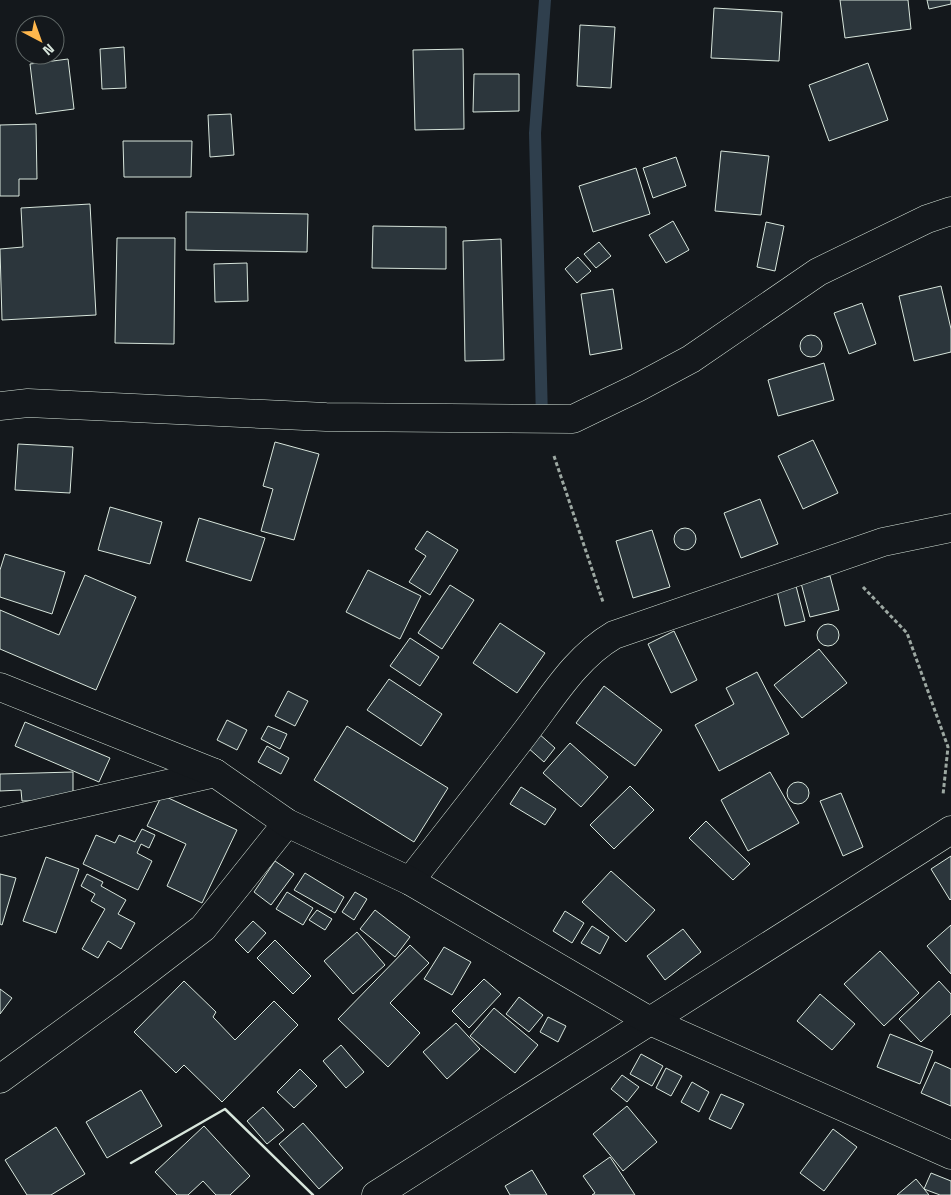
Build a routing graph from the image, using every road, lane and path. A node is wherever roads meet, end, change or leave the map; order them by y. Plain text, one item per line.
1 (951, 211) edge
2 (0, 406) edge
3 (542, 419) junction
4 (951, 528) edge
5 (836, 559) junction
6 (614, 635) junction
7 (0, 687) edge
8 (215, 773) junction
9 (0, 822) edge
10 (287, 823) junction
11 (945, 834) edge
12 (410, 881) junction
13 (650, 1021) junction
14 (0, 1079) edge
15 (951, 1155) edge
16 (376, 1195) edge

1 - 3 street
2 - 3 street
3 - 6 path
4 - 5 street
5 - 6 street
5 - 11 path
6 - 12 street
7 - 8 street
8 - 9 street
8 - 10 street
10 - 12 street
10 - 14 street
11 - 13 street
12 - 13 street
13 - 15 street
13 - 16 street

